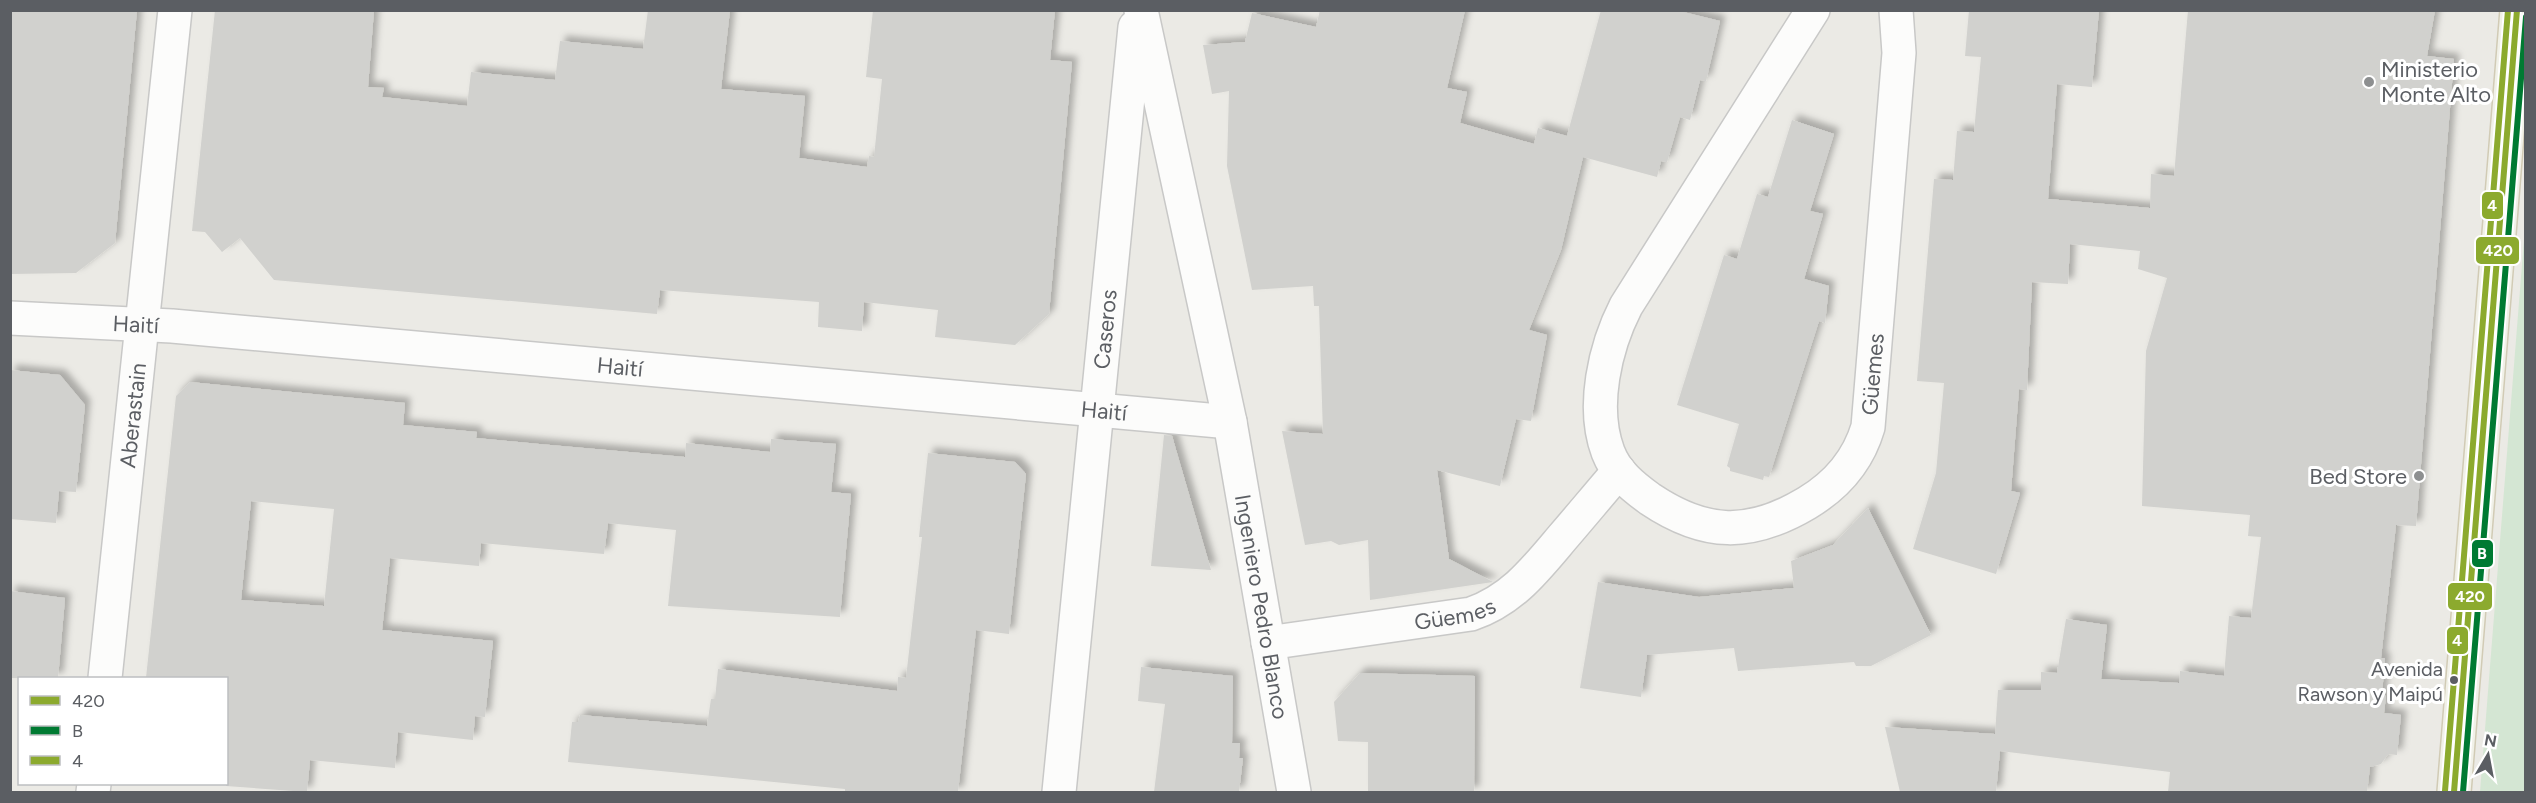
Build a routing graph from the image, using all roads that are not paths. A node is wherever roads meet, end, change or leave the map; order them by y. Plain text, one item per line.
1 (175, 10) edge
2 (1139, 10) edge
3 (1813, 10) edge
4 (1896, 10) edge
5 (2517, 10) edge
6 (10, 318) edge
7 (142, 324) junction
8 (1097, 410) junction
9 (1230, 422) junction
10 (1618, 471) junction
11 (1268, 643) junction
12 (105, 677) edge
13 (1059, 792) edge
14 (1294, 792) edge
15 (2454, 792) edge

1 - 7 street, Aberastain
2 - 8 street, Caseros
2 - 9 street, Caseros
3 - 10 street, Güemes
4 - 10 street, Güemes
5 - 15 main road
6 - 7 street, Haití
7 - 8 street, Haití
7 - 12 street, Aberastain
8 - 9 street, Haití
8 - 13 street, Caseros
9 - 11 street, Ingeniero Pedro Blanco
10 - 11 street, Güemes
11 - 14 street, Ingeniero Pedro Blanco

